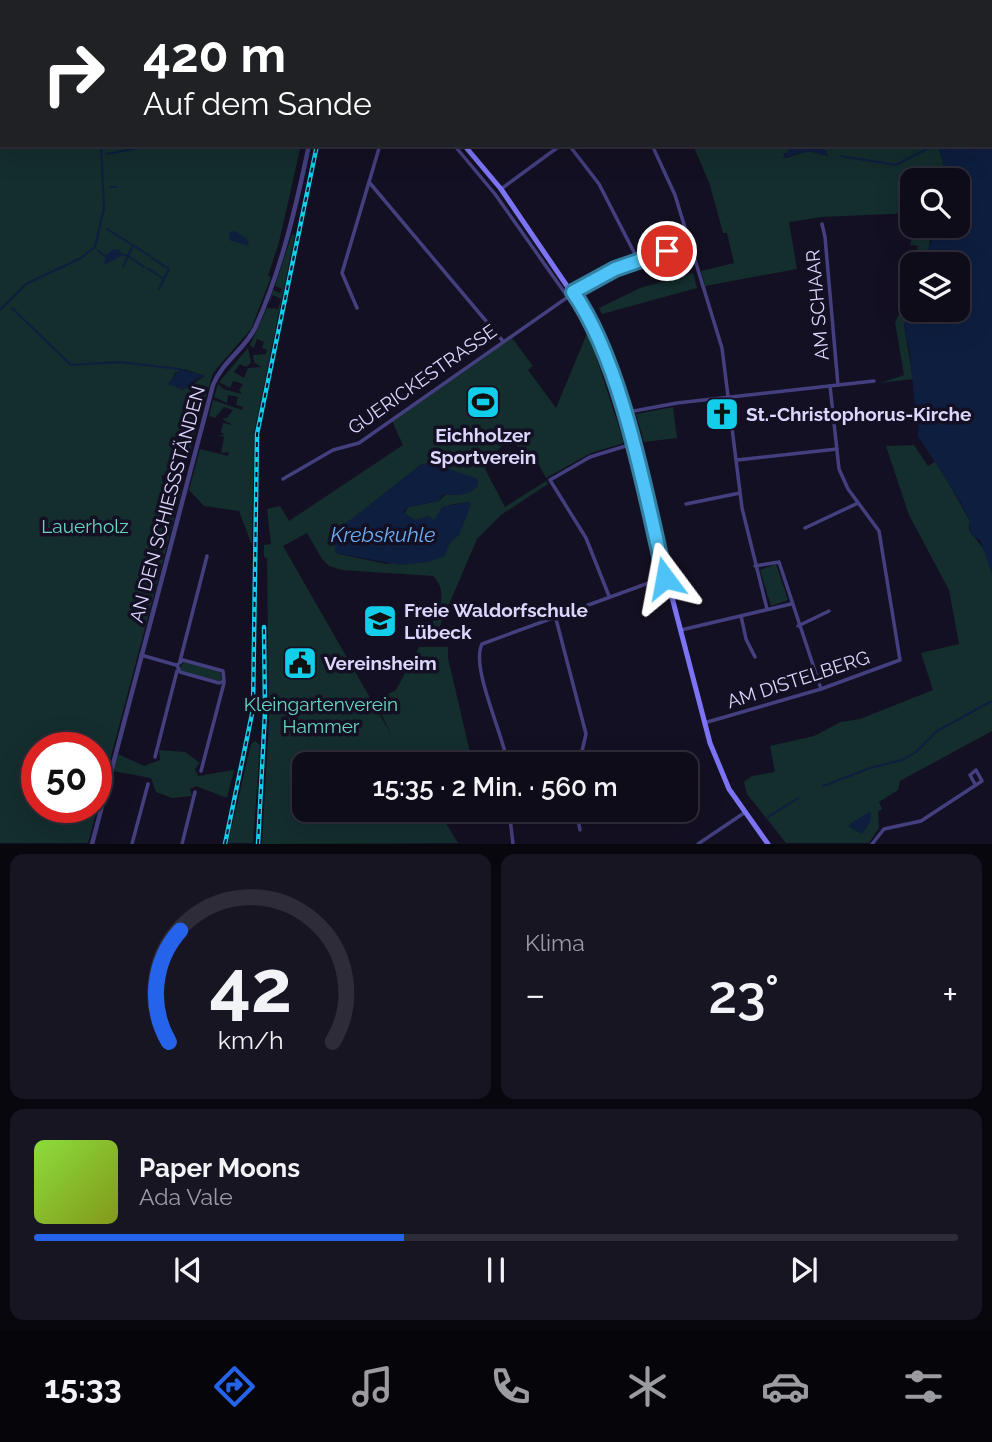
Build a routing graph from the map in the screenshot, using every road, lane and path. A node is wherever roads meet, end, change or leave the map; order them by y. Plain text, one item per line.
1 (309, 147) edge
2 (379, 147) edge
3 (456, 147) edge
4 (466, 147) edge
5 (558, 147) edge
6 (570, 147) edge
7 (653, 147) edge
8 (369, 183) junction
9 (501, 189) junction
10 (822, 224) dead end
11 (690, 246) junction
12 (638, 260) junction
13 (573, 292) junction
14 (567, 296) junction
15 (357, 308) dead end
16 (502, 341) junction
17 (874, 381) dead end
18 (838, 385) junction
19 (830, 386) junction
20 (730, 397) junction
21 (623, 413) junction
22 (632, 444) junction
23 (837, 449) junction
24 (737, 460) junction
25 (283, 479) dead end
26 (740, 493) junction
27 (858, 503) junction
28 (686, 505) dead end
29 (805, 528) dead end
30 (207, 556) dead end
31 (755, 566) junction
32 (665, 578) junction
33 (609, 596) junction
34 (791, 604) junction
35 (767, 609) junction
36 (829, 611) dead end
37 (741, 616) junction
38 (556, 619) junction
39 (798, 626) junction
40 (679, 631) junction
41 (141, 655) junction
42 (755, 657) dead end
43 (178, 665) junction
44 (224, 681) junction
45 (821, 689) junction
46 (704, 723) junction
47 (504, 752) edge
48 (581, 752) edge
49 (155, 757) dead end
50 (201, 771) dead end
51 (148, 784) dead end
52 (975, 785) dead end
53 (195, 792) dead end
54 (744, 813) junction
55 (510, 822) edge
56 (578, 822) edge
57 (580, 831) dead end
58 (92, 844) edge
59 (132, 844) edge
60 (182, 844) edge
61 (513, 844) edge
62 (698, 844) edge
63 (768, 844) edge
64 (872, 844) edge

1 - 41 street, AN DEN SCHIESSSTÄNDEN
2 - 8 street
3 - 14 street
4 - 9 main road
5 - 9 street
6 - 12 street
7 - 11 street
8 - 15 street
8 - 16 street
9 - 13 main road
10 - 18 street, AM SCHAAR
11 - 12 street, GUERICKESTRASSE
11 - 20 street
12 - 13 street, GUERICKESTRASSE
13 - 14 street, GUERICKESTRASSE
13 - 21 main road
14 - 16 street, GUERICKESTRASSE
16 - 25 street, GUERICKESTRASSE
17 - 18 street
18 - 19 street
19 - 20 street
19 - 23 street
20 - 21 street
20 - 24 street
21 - 22 main road
22 - 32 main road
22 - 33 street
23 - 24 street
23 - 27 street
24 - 26 street
26 - 28 street
26 - 31 street
27 - 29 street
27 - 45 street, AM DISTELBERG
30 - 43 street
31 - 34 street
31 - 35 street
32 - 33 street
32 - 40 main road
33 - 38 street
34 - 35 street
34 - 39 street
35 - 37 street
36 - 39 street
37 - 40 street
37 - 42 street
38 - 47 street
38 - 48 street
39 - 45 street
40 - 46 main road
41 - 43 street
41 - 58 street, AN DEN SCHIESSSTÄNDEN
43 - 44 street
43 - 44 street
43 - 49 street
44 - 50 street
45 - 46 street, AM DISTELBERG
46 - 54 main road
51 - 59 street
52 - 64 street
53 - 60 street
54 - 62 street
54 - 63 main road
55 - 61 street
56 - 57 street

